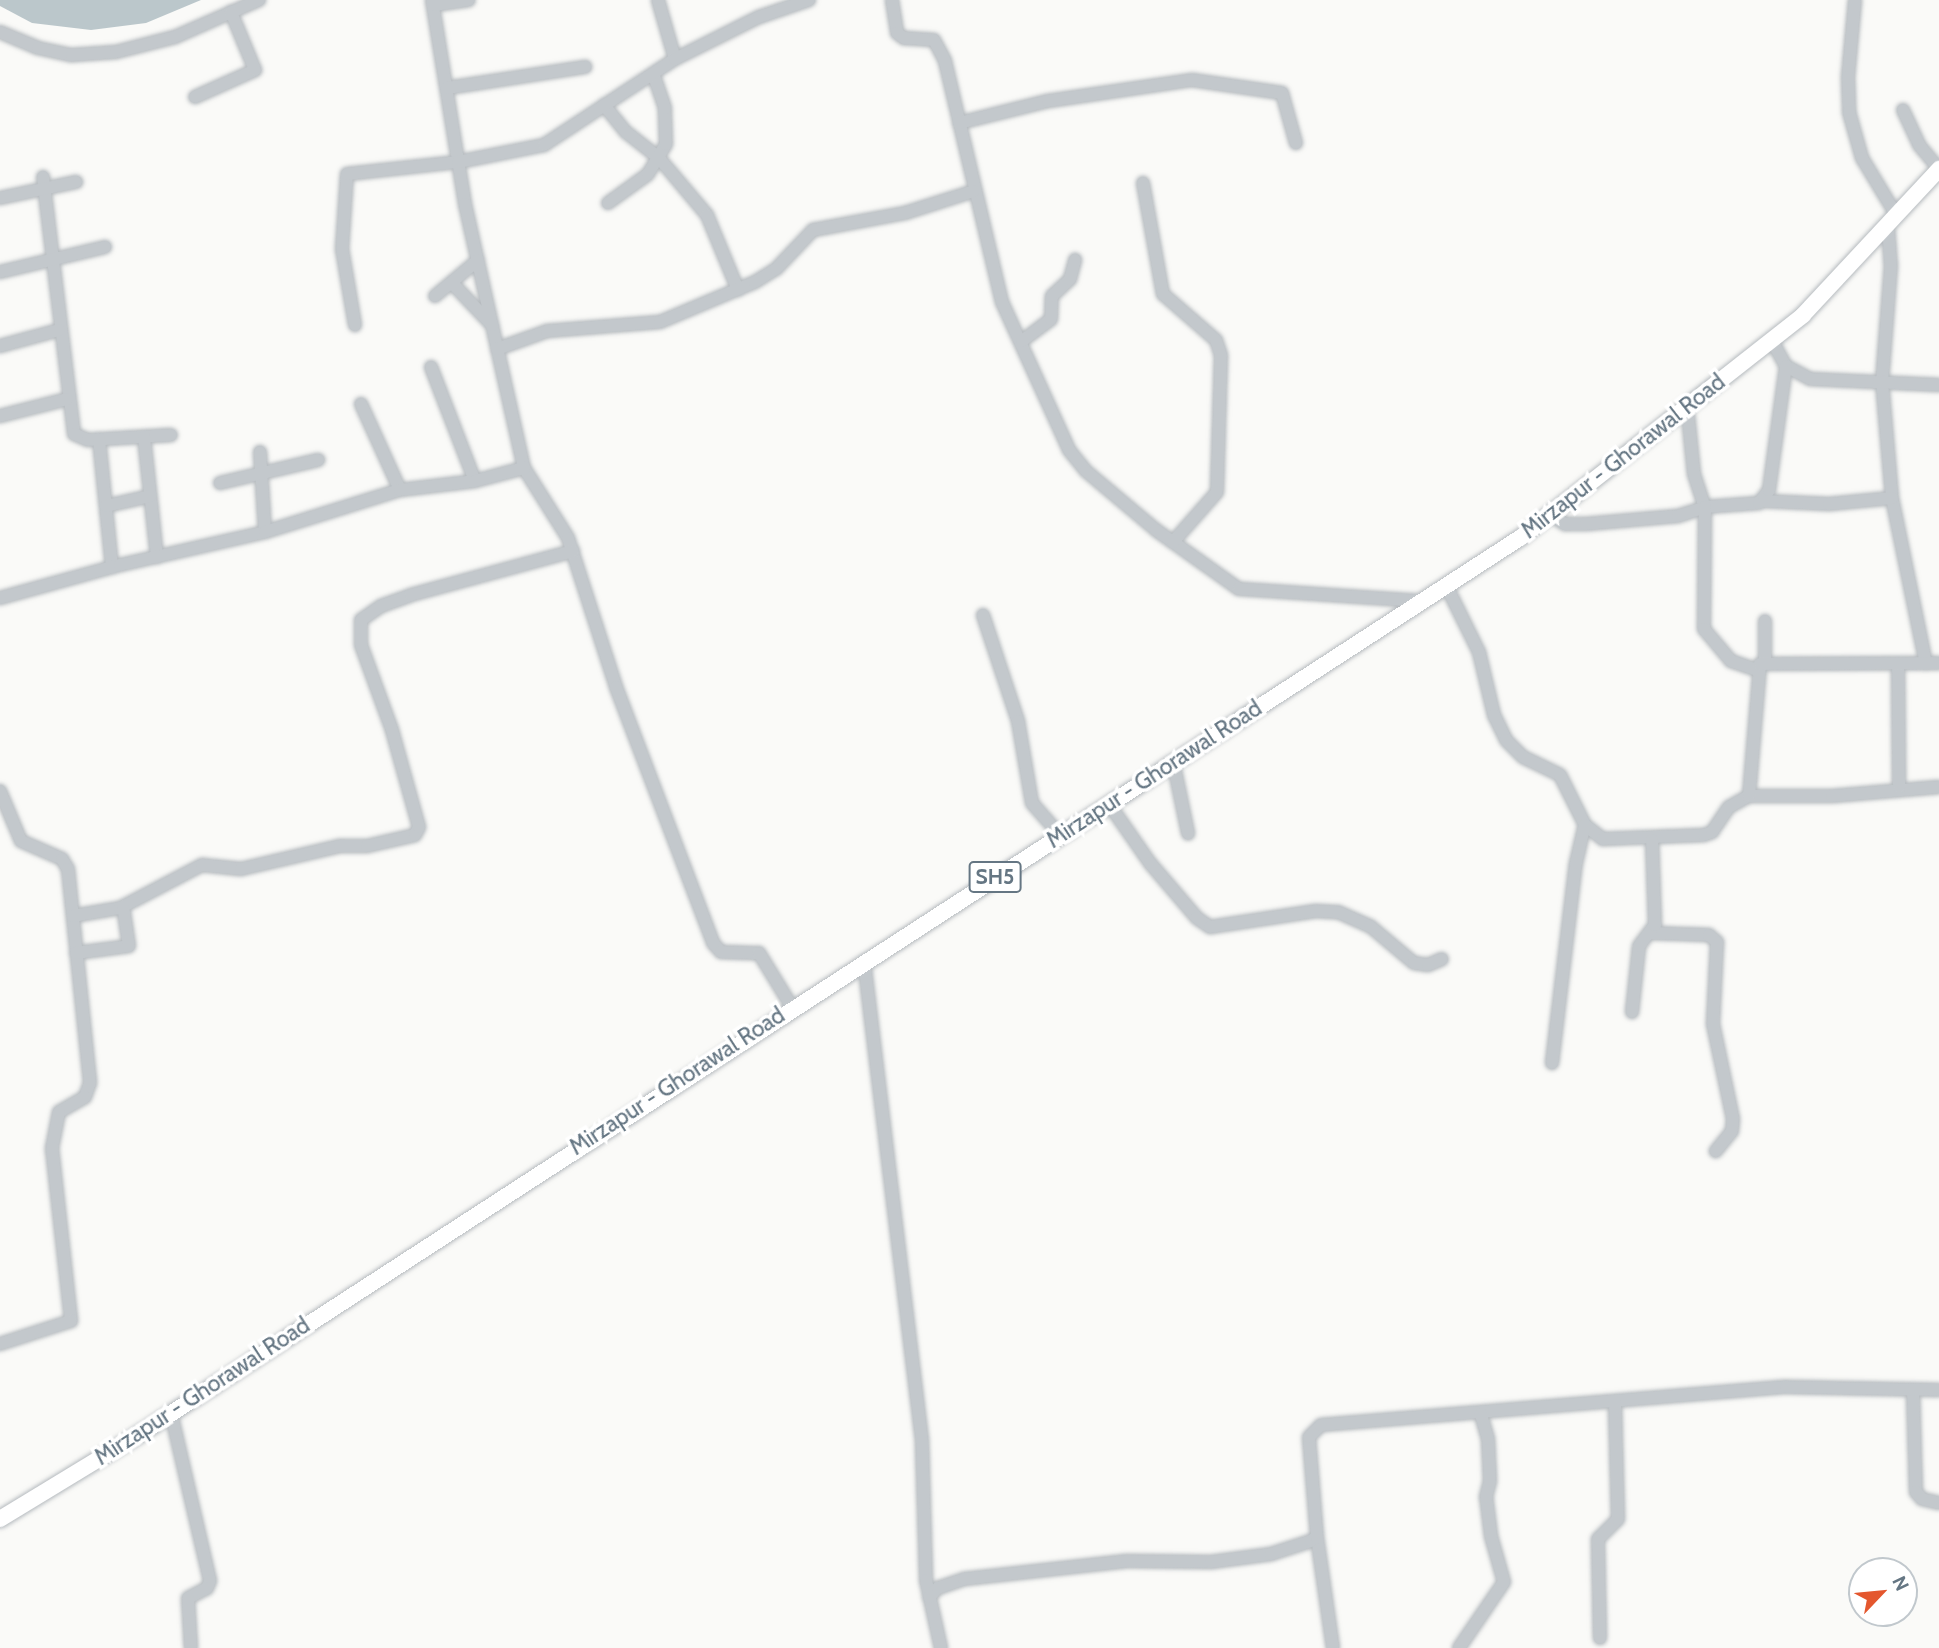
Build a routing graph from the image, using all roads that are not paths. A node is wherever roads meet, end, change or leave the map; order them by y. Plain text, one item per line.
1 (259, 0) edge
2 (468, 0) edge
3 (659, 0) edge
4 (809, 0) edge
5 (892, 0) edge
6 (1855, 0) edge
7 (433, 2) edge
8 (231, 12) junction
9 (0, 32) edge
10 (675, 59) junction
11 (585, 67) dead end
12 (653, 74) junction
13 (447, 88) junction
14 (195, 97) dead end
15 (604, 105) junction
16 (1903, 110) dead end
17 (958, 122) junction
18 (1296, 143) dead end
19 (659, 158) junction
20 (458, 162) junction
21 (1939, 169) edge
22 (76, 182) dead end
23 (44, 183) junction
24 (1143, 183) dead end
25 (974, 191) junction
26 (0, 198) edge
27 (608, 203) dead end
28 (1892, 221) junction
29 (104, 247) dead end
30 (52, 260) junction
31 (478, 260) junction
32 (1075, 260) dead end
33 (0, 272) edge
34 (453, 284) junction
35 (738, 290) junction
36 (435, 296) dead end
37 (355, 325) dead end
38 (492, 325) junction
39 (59, 330) junction
40 (1022, 341) junction
41 (1772, 341) junction
42 (0, 346) edge
43 (497, 349) junction
44 (1786, 366) junction
45 (431, 367) dead end
46 (1882, 381) junction
47 (1939, 384) edge
48 (67, 399) junction
49 (361, 404) dead end
50 (1687, 405) junction
51 (0, 416) edge
52 (171, 435) dead end
53 (144, 437) junction
54 (99, 439) junction
55 (260, 452) dead end
56 (318, 460) dead end
57 (524, 468) junction
58 (262, 476) junction
59 (475, 481) junction
60 (220, 484) dead end
61 (400, 491) junction
62 (150, 496) junction
63 (1892, 498) junction
64 (1765, 501) junction
65 (106, 506) junction
66 (1705, 508) junction
67 (1551, 515) junction
68 (265, 532) junction
69 (1172, 542) junction
70 (573, 551) junction
71 (157, 557) junction
72 (112, 567) junction
73 (1446, 585) junction
74 (0, 598) edge
75 (1418, 601) junction
76 (983, 614) dead end
77 (1765, 621) dead end
78 (1932, 664) edge
79 (1898, 665) junction
80 (1761, 666) junction
81 (1173, 761) junction
82 (1899, 787) junction
83 (1939, 787) edge
84 (0, 791) edge
85 (1749, 796) junction
86 (1109, 804) junction
87 (1585, 825) junction
88 (1188, 833) dead end
89 (1060, 835) junction
90 (1652, 840) junction
91 (123, 905) junction
92 (73, 916) junction
93 (1651, 933) junction
94 (76, 953) junction
95 (1443, 959) dead end
96 (864, 961) junction
97 (792, 1007) junction
98 (1632, 1012) dead end
99 (1552, 1063) dead end
100 (1716, 1151) dead end
101 (0, 1344) edge
102 (1939, 1390) edge
103 (1913, 1391) junction
104 (1615, 1401) junction
105 (171, 1413) junction
106 (1481, 1414) junction
107 (1939, 1503) edge
108 (1, 1517) edge
109 (1317, 1537) junction
110 (929, 1597) junction
111 (1600, 1638) dead end
112 (191, 1648) edge
113 (941, 1648) edge
114 (1333, 1648) edge
115 (1459, 1648) edge

1 - 8 street
2 - 7 street
3 - 10 street
4 - 10 street
5 - 17 street
6 - 28 street
7 - 13 street
8 - 9 street
8 - 14 street
10 - 12 street
11 - 13 street
12 - 15 street
12 - 19 street
13 - 20 street
15 - 19 street
15 - 20 street
16 - 21 street
17 - 18 street
17 - 25 street
19 - 27 street
19 - 35 street
20 - 31 street
20 - 37 street
21 - 28 main road, Mirzapur - Ghorawal Road / SH5
22 - 23 street
23 - 26 street
23 - 30 street
24 - 69 street
25 - 35 street
25 - 40 street
28 - 41 main road, Mirzapur - Ghorawal Road / SH5
28 - 46 street
29 - 30 street
30 - 33 street
30 - 39 street
31 - 34 street
31 - 38 street
32 - 40 street
34 - 36 street
34 - 38 street
35 - 43 street
38 - 43 street
39 - 42 street
39 - 48 street
40 - 69 street
41 - 44 street
41 - 50 main road, Mirzapur - Ghorawal Road / SH5
43 - 57 street
44 - 46 street
44 - 64 street
45 - 59 street
46 - 47 street
46 - 63 street
48 - 51 street
48 - 54 street
49 - 61 street
50 - 66 street
50 - 67 main road, Mirzapur - Ghorawal Road / SH5
52 - 53 street
53 - 54 street
53 - 62 street
54 - 65 street
55 - 58 street
56 - 58 street
57 - 59 street
57 - 70 street
58 - 60 street
58 - 68 street
59 - 61 street
61 - 68 street
62 - 65 street
62 - 71 street
63 - 64 street
63 - 78 street
64 - 66 street
65 - 72 street
66 - 67 street
66 - 80 street
67 - 73 main road, Mirzapur - Ghorawal Road / SH5
68 - 71 street
69 - 75 street
70 - 91 street
70 - 97 street
71 - 72 street
72 - 74 street
73 - 75 main road, Mirzapur - Ghorawal Road / SH5
73 - 87 street
75 - 81 main road, Mirzapur - Ghorawal Road / SH5
76 - 89 street
77 - 80 street
78 - 79 street
79 - 80 street
79 - 82 street
80 - 85 street
81 - 86 main road, Mirzapur - Ghorawal Road / SH5
81 - 88 street
82 - 83 street
82 - 85 street
84 - 92 street
85 - 90 street
86 - 89 main road, Mirzapur - Ghorawal Road / SH5
86 - 95 street
87 - 90 street
87 - 99 street
89 - 96 main road, Mirzapur - Ghorawal Road / SH5
90 - 93 street
91 - 92 street
91 - 94 street
92 - 94 street
93 - 98 street
93 - 100 street
94 - 101 street
96 - 97 main road, Mirzapur - Ghorawal Road / SH5
96 - 110 street
97 - 105 main road, Mirzapur - Ghorawal Road / SH5
102 - 103 street
103 - 104 street
103 - 107 street
104 - 106 street
104 - 111 street
105 - 108 main road, Mirzapur - Ghorawal Road / SH5
105 - 112 street
106 - 109 street
106 - 115 street
109 - 110 street
109 - 114 street
110 - 113 street

